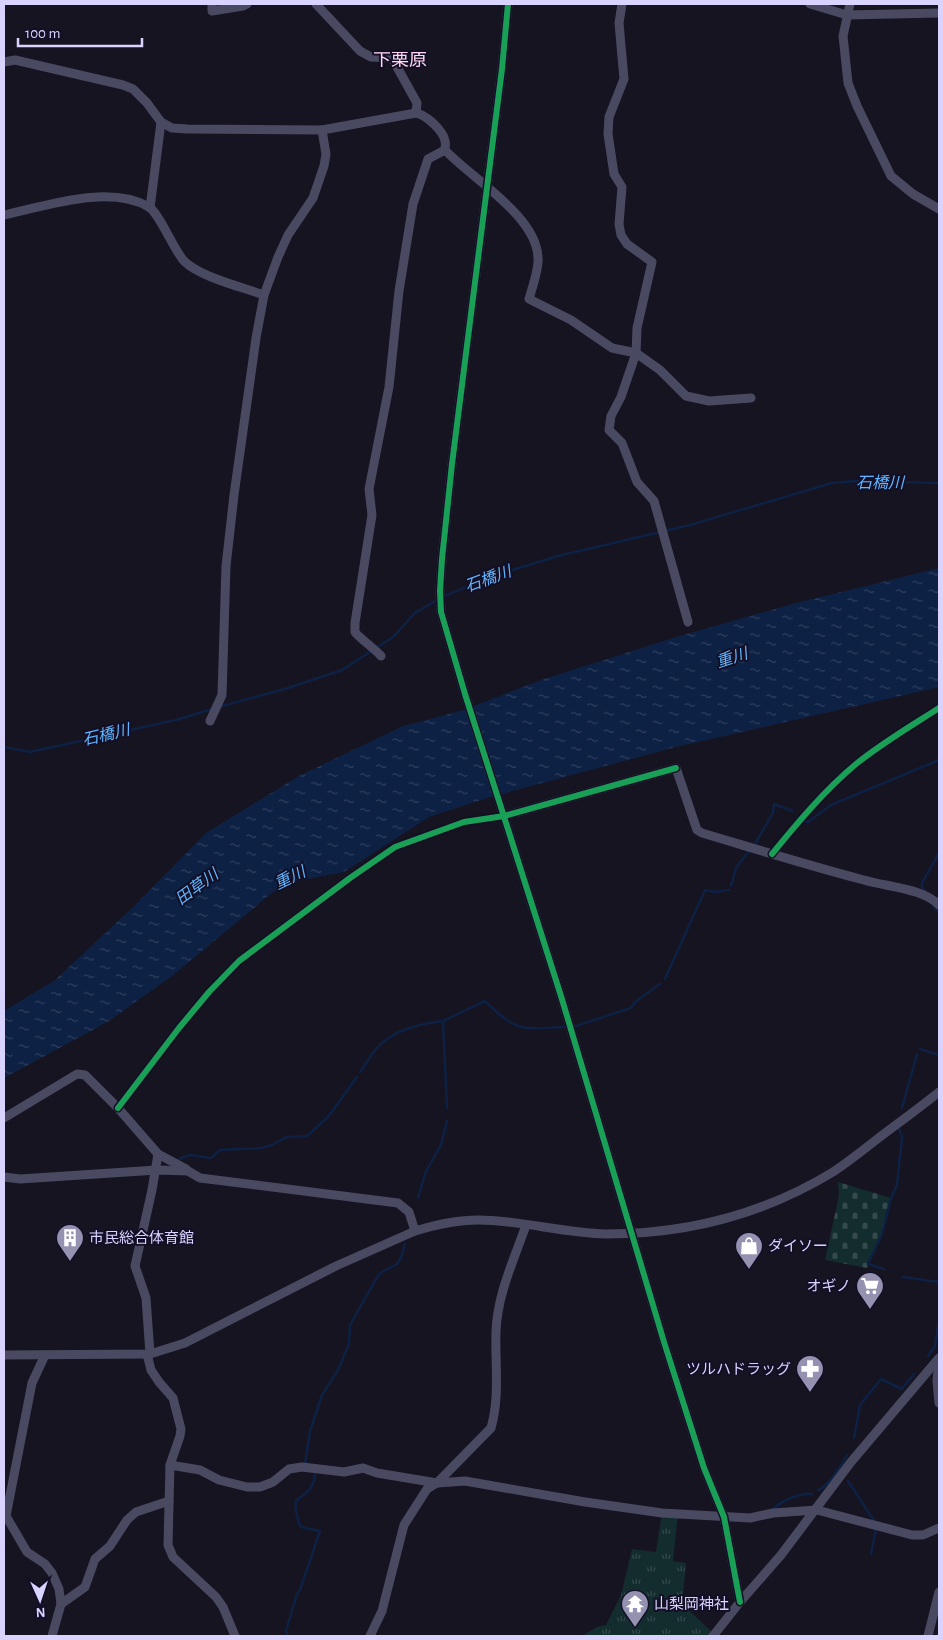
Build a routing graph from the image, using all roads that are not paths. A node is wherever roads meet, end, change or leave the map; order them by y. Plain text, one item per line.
1 (212, 4) edge
2 (247, 4) edge
3 (316, 4) edge
4 (508, 4) edge
5 (622, 4) edge
6 (810, 4) edge
7 (850, 4) edge
8 (939, 13) edge
9 (847, 15) junction
10 (4, 62) edge
11 (416, 113) junction
12 (161, 122) junction
13 (322, 130) junction
14 (445, 150) junction
15 (486, 186) junction
16 (150, 208) junction
17 (939, 209) edge
18 (4, 215) edge
19 (264, 295) junction
20 (636, 353) junction
21 (751, 398) dead end
22 (688, 622) dead end
23 (381, 656) dead end
24 (210, 721) dead end
25 (504, 816) junction
26 (939, 905) edge
27 (939, 1092) edge
28 (4, 1118) edge
29 (158, 1154) junction
30 (157, 1170) junction
31 (188, 1171) junction
32 (4, 1177) edge
33 (526, 1225) junction
34 (414, 1231) junction
35 (632, 1232) junction
36 (150, 1354) junction
37 (4, 1355) edge
38 (45, 1355) junction
39 (939, 1359) edge
40 (939, 1403) edge
41 (170, 1465) junction
42 (437, 1483) junction
43 (169, 1501) junction
44 (817, 1510) junction
45 (5, 1516) edge
46 (724, 1517) junction
47 (939, 1528) edge
48 (939, 1592) edge
49 (740, 1602) junction
50 (61, 1604) junction
51 (52, 1636) edge
52 (235, 1636) edge
53 (370, 1636) edge
54 (713, 1636) edge
55 (928, 1636) edge

1 - 2 street
3 - 11 street
4 - 15 street
5 - 20 street
6 - 9 street
7 - 9 street
8 - 9 street
9 - 17 street
10 - 12 street
11 - 13 street
11 - 14 street
12 - 13 street
12 - 16 street
13 - 19 street
14 - 15 street
14 - 23 street
15 - 20 street
15 - 25 street
16 - 18 street
16 - 19 street
19 - 24 street
20 - 21 street
20 - 22 street
25 - 26 street
25 - 35 street
27 - 35 street
28 - 29 street
29 - 30 street
29 - 31 street
30 - 31 street
30 - 32 street
30 - 36 street
31 - 34 street
33 - 34 street
33 - 35 street
33 - 42 street
34 - 36 street
35 - 46 street
36 - 38 street
36 - 41 street
37 - 38 street
38 - 45 street
39 - 40 street
39 - 44 street
41 - 42 street
41 - 43 street
42 - 46 street
42 - 53 street
43 - 50 street
43 - 52 street
44 - 46 street
44 - 47 street
44 - 49 street
45 - 50 street
46 - 49 street
48 - 55 street
49 - 54 street
50 - 51 street

